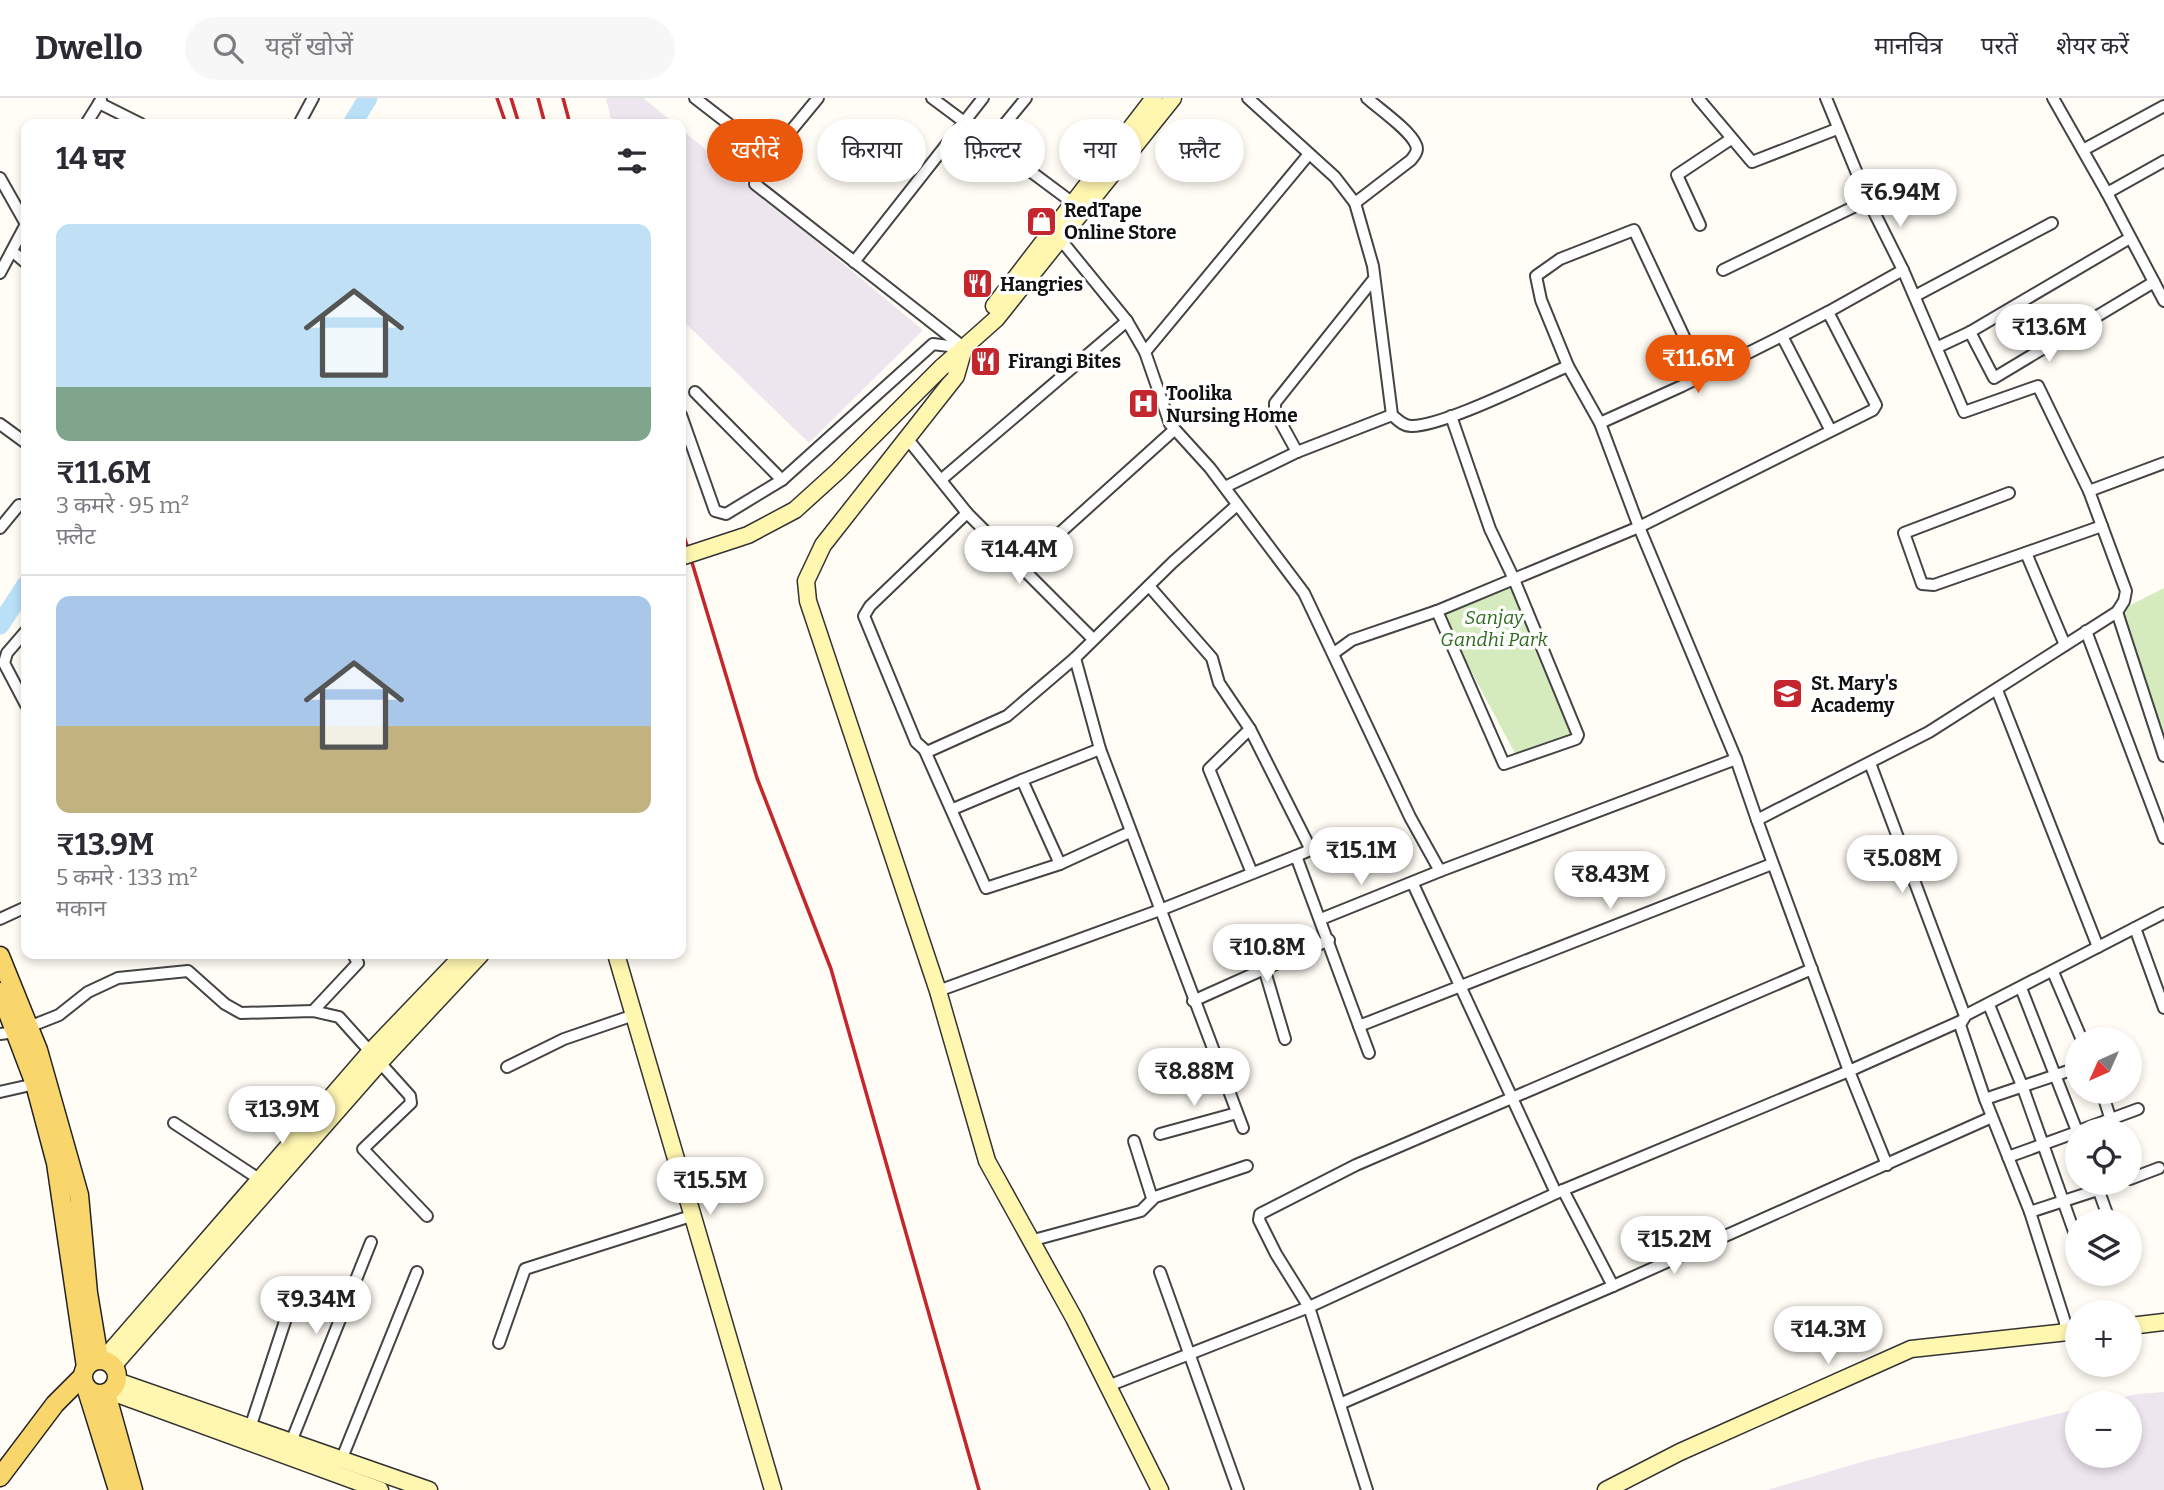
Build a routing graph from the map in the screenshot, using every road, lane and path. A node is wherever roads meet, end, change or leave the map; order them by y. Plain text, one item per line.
1 (313, 98) edge
2 (695, 98) edge
3 (818, 98) edge
4 (932, 98) edge
5 (983, 98) edge
6 (1026, 98) edge
7 (1154, 98) edge
8 (1173, 98) edge
9 (1248, 98) edge
10 (1367, 98) edge
11 (1698, 98) edge
12 (1826, 98) edge
13 (2053, 98) edge
14 (100, 101) edge
15 (2164, 106) edge
16 (89, 119) edge
17 (132, 119) edge
18 (302, 119) edge
19 (722, 119) edge
20 (801, 119) edge
21 (959, 119) edge
22 (967, 119) edge
23 (1009, 119) edge
24 (1837, 129) junction
25 (1731, 139) junction
26 (2083, 150) junction
27 (940, 153) edge
28 (1309, 154) junction
29 (2164, 161) edge
30 (0, 178) edge
31 (755, 182) edge
32 (1044, 182) edge
33 (2107, 193) junction
34 (1868, 200) junction
35 (1073, 203) junction
36 (1355, 203) junction
37 (21, 215) edge
38 (2052, 223) dead end
39 (1700, 225) dead end
40 (21, 234) edge
41 (1057, 234) junction
42 (2130, 238) junction
43 (12, 251) junction
44 (21, 258) edge
45 (854, 262) junction
46 (1723, 270) dead end
47 (1903, 270) junction
48 (0, 273) edge
49 (1373, 280) junction
50 (2154, 282) junction
51 (1915, 296) junction
52 (2164, 301) edge
53 (1828, 312) junction
54 (1127, 321) junction
55 (1970, 332) junction
56 (1782, 336) junction
57 (1938, 347) junction
58 (964, 348) junction
59 (1145, 352) junction
60 (1568, 366) junction
61 (1702, 375) junction
62 (695, 392) dead end
63 (1392, 415) junction
64 (1451, 416) junction
65 (1600, 423) junction
66 (0, 424) edge
67 (686, 429) edge
68 (1174, 430) junction
69 (1832, 431) junction
70 (906, 437) junction
71 (21, 439) edge
72 (1297, 452) junction
73 (2164, 463) edge
74 (942, 479) junction
75 (782, 480) junction
76 (1224, 487) junction
77 (2089, 491) junction
78 (2009, 493) dead end
79 (1237, 505) junction
80 (21, 506) edge
81 (967, 513) junction
82 (2102, 526) junction
83 (1639, 527) junction
84 (0, 528) edge
85 (2026, 553) junction
86 (686, 555) edge
87 (1022, 567) junction
88 (1513, 577) junction
89 (1149, 586) junction
90 (1437, 611) junction
91 (2117, 612) junction
92 (2086, 631) junction
93 (21, 637) edge
94 (1092, 638) junction
95 (2065, 645) junction
96 (1334, 653) junction
97 (1075, 658) junction
98 (1997, 690) junction
99 (21, 695) edge
100 (1250, 729) junction
101 (1100, 749) junction
102 (925, 751) junction
103 (2164, 756) edge
104 (1736, 759) junction
105 (1870, 763) junction
106 (1022, 780) junction
107 (953, 809) junction
108 (1757, 820) junction
109 (1130, 832) junction
110 (2164, 838) edge
111 (1296, 856) junction
112 (1060, 864) junction
113 (1772, 864) junction
114 (1440, 871) junction
115 (1252, 873) junction
116 (1413, 884) junction
117 (21, 909) edge
118 (1160, 910) junction
119 (2164, 913) edge
120 (0, 919) edge
121 (1321, 919) junction
122 (2135, 928) junction
123 (1329, 940) junction
124 (2098, 947) junction
125 (0, 956) edge
126 (356, 959) edge
127 (460, 959) edge
128 (476, 959) edge
129 (617, 959) edge
130 (1264, 968) junction
131 (1812, 969) junction
132 (2053, 972) junction
133 (1460, 988) junction
134 (2021, 988) junction
135 (2161, 991) edge
136 (0, 992) edge
137 (939, 992) junction
138 (1193, 1001) junction
139 (1990, 1005) junction
140 (2164, 1008) edge
141 (313, 1011) junction
142 (634, 1015) junction
143 (1963, 1019) junction
144 (1359, 1026) junction
145 (2076, 1027) edge
146 (15, 1031) edge
147 (1285, 1039) dead end
148 (1369, 1053) dead end
149 (376, 1056) junction
150 (507, 1067) dead end
151 (1849, 1071) junction
152 (2065, 1072) edge
153 (2057, 1075) junction
154 (35, 1084) junction
155 (2023, 1088) junction
156 (0, 1092) edge
157 (1510, 1098) junction
158 (1985, 1099) junction
159 (2138, 1109) dead end
160 (1237, 1113) junction
161 (1992, 1117) junction
162 (2074, 1118) edge
163 (2113, 1118) edge
164 (174, 1123) dead end
165 (1243, 1128) dead end
166 (1160, 1134) dead end
167 (2065, 1136) edge
168 (1134, 1141) dead end
169 (2044, 1143) junction
170 (2008, 1157) junction
171 (1247, 1166) dead end
172 (1887, 1166) junction
173 (2159, 1168) dead end
174 (2142, 1173) edge
175 (259, 1179) junction
176 (1560, 1191) junction
177 (2079, 1195) edge
178 (1152, 1198) junction
179 (2065, 1201) junction
180 (2067, 1209) edge
181 (2030, 1212) junction
182 (427, 1216) dead end
183 (691, 1216) junction
184 (1030, 1241) junction
185 (371, 1242) dead end
186 (417, 1272) dead end
187 (1160, 1272) dead end
188 (1614, 1286) junction
189 (291, 1303) dead end
190 (1309, 1307) junction
191 (2065, 1322) edge
192 (2164, 1322) edge
193 (2142, 1325) edge
194 (2065, 1333) edge
195 (499, 1343) dead end
196 (1190, 1355) junction
197 (100, 1376) junction
198 (1108, 1386) junction
199 (1342, 1403) junction
200 (55, 1404) junction
201 (250, 1428) junction
202 (291, 1442) junction
203 (342, 1458) junction
204 (0, 1459) edge
205 (0, 1477) edge
206 (118, 1490) edge
207 (133, 1490) edge
208 (380, 1490) edge
209 (429, 1490) edge
210 (773, 1490) edge
211 (1160, 1490) edge
212 (1238, 1490) edge
213 (1367, 1490) edge
214 (1606, 1490) edge

1 - 18 street
2 - 19 street
3 - 20 street
4 - 21 street
5 - 22 street
6 - 23 street
7 - 35 street
8 - 41 street
9 - 28 street
10 - 36 street
11 - 25 street
12 - 24 street
13 - 26 street
14 - 16 street
14 - 17 street
15 - 26 street
24 - 25 street
24 - 34 street
25 - 39 street
26 - 33 street
27 - 45 street
28 - 36 street
28 - 59 street
29 - 33 street
30 - 37 street
31 - 45 street
32 - 35 street
33 - 42 street
34 - 46 street
34 - 47 street
35 - 41 street
36 - 49 street
38 - 51 street
40 - 43 street
41 - 54 street
41 - 58 street
42 - 50 street
42 - 55 street
43 - 44 street
43 - 48 street
45 - 58 street
47 - 51 street
47 - 53 street
49 - 63 street
49 - 72 street
50 - 52 street
50 - 55 street
51 - 57 street
53 - 56 street
53 - 69 street
54 - 59 street
54 - 74 street
55 - 57 street
56 - 61 street
56 - 69 street
57 - 77 street
58 - 70 street
58 - 75 street
58 - 86 street, bridge
59 - 68 street
60 - 61 street
60 - 64 street
60 - 65 street
61 - 65 street
62 - 75 street
63 - 64 street
63 - 72 street
64 - 88 street
65 - 83 street
66 - 71 street
67 - 75 street
68 - 76 street
68 - 87 street
69 - 83 street
70 - 74 street
70 - 137 street
72 - 76 street
73 - 77 street
74 - 81 street
76 - 79 street
77 - 82 street
78 - 85 street
79 - 89 street
79 - 96 street
80 - 84 street
81 - 87 street
81 - 102 street
82 - 85 street
82 - 91 street
83 - 88 street
83 - 104 street
85 - 95 street
87 - 94 street
88 - 90 street
88 - 90 street
89 - 94 street
89 - 100 street
90 - 96 street
91 - 92 street
91 - 103 street
92 - 95 street
92 - 110 street
93 - 99 street
94 - 97 street
95 - 98 street
96 - 114 street
97 - 101 street
97 - 102 street
98 - 105 street
98 - 124 street
100 - 111 street
100 - 115 street
101 - 106 street
101 - 109 street
102 - 107 street
104 - 108 street
104 - 114 street
105 - 108 street
105 - 143 street
106 - 107 street
106 - 112 street
107 - 112 street
108 - 113 street
109 - 112 street
109 - 118 street
111 - 115 street
111 - 121 street
113 - 131 street
113 - 133 street
114 - 116 street
115 - 118 street
116 - 121 street
116 - 133 street
117 - 120 street
118 - 137 street
118 - 138 street
119 - 122 street
121 - 123 street
122 - 124 street
122 - 135 street
123 - 130 street
123 - 144 street
124 - 132 street
125 - 146 main road
126 - 141 street
127 - 149 street
128 - 149 street
129 - 142 street
130 - 138 street
130 - 147 street
131 - 151 street
131 - 157 street
132 - 134 street
132 - 145 street
133 - 144 street
133 - 157 street
134 - 139 street
134 - 153 street
135 - 140 street
136 - 146 main road
137 - 184 street
138 - 160 street
139 - 143 street
139 - 155 street
141 - 146 street
141 - 149 street
142 - 150 street
142 - 183 street
143 - 151 street
143 - 158 street
144 - 148 street
146 - 154 main road
146 - 197 main road
149 - 175 street
149 - 182 street
149 - 197 street
151 - 172 street
151 - 176 street
152 - 153 street
153 - 155 street
153 - 162 street
154 - 156 street
154 - 197 main road
155 - 158 street
155 - 169 street
157 - 176 street
157 - 190 street
158 - 161 street
159 - 163 street
160 - 165 street
160 - 166 street
161 - 170 street
161 - 172 street
164 - 175 street
167 - 169 street
168 - 178 street
169 - 170 street
169 - 179 street
170 - 181 street
171 - 178 street
172 - 188 street
173 - 174 street
175 - 197 street
176 - 188 street
176 - 190 street
177 - 179 street
178 - 184 street
179 - 180 street
179 - 181 street
181 - 191 street
183 - 195 street
183 - 210 street
184 - 198 street
185 - 202 street
186 - 203 street
187 - 196 street
188 - 199 street
189 - 201 street
190 - 196 street
190 - 199 street
192 - 193 street
194 - 214 street
196 - 198 street
196 - 212 street
197 - 200 main road
197 - 201 street
197 - 206 main road
197 - 207 main road
197 - 208 street
198 - 211 street
199 - 213 street
200 - 204 main road
200 - 205 main road
201 - 202 street
202 - 203 street
203 - 209 street

